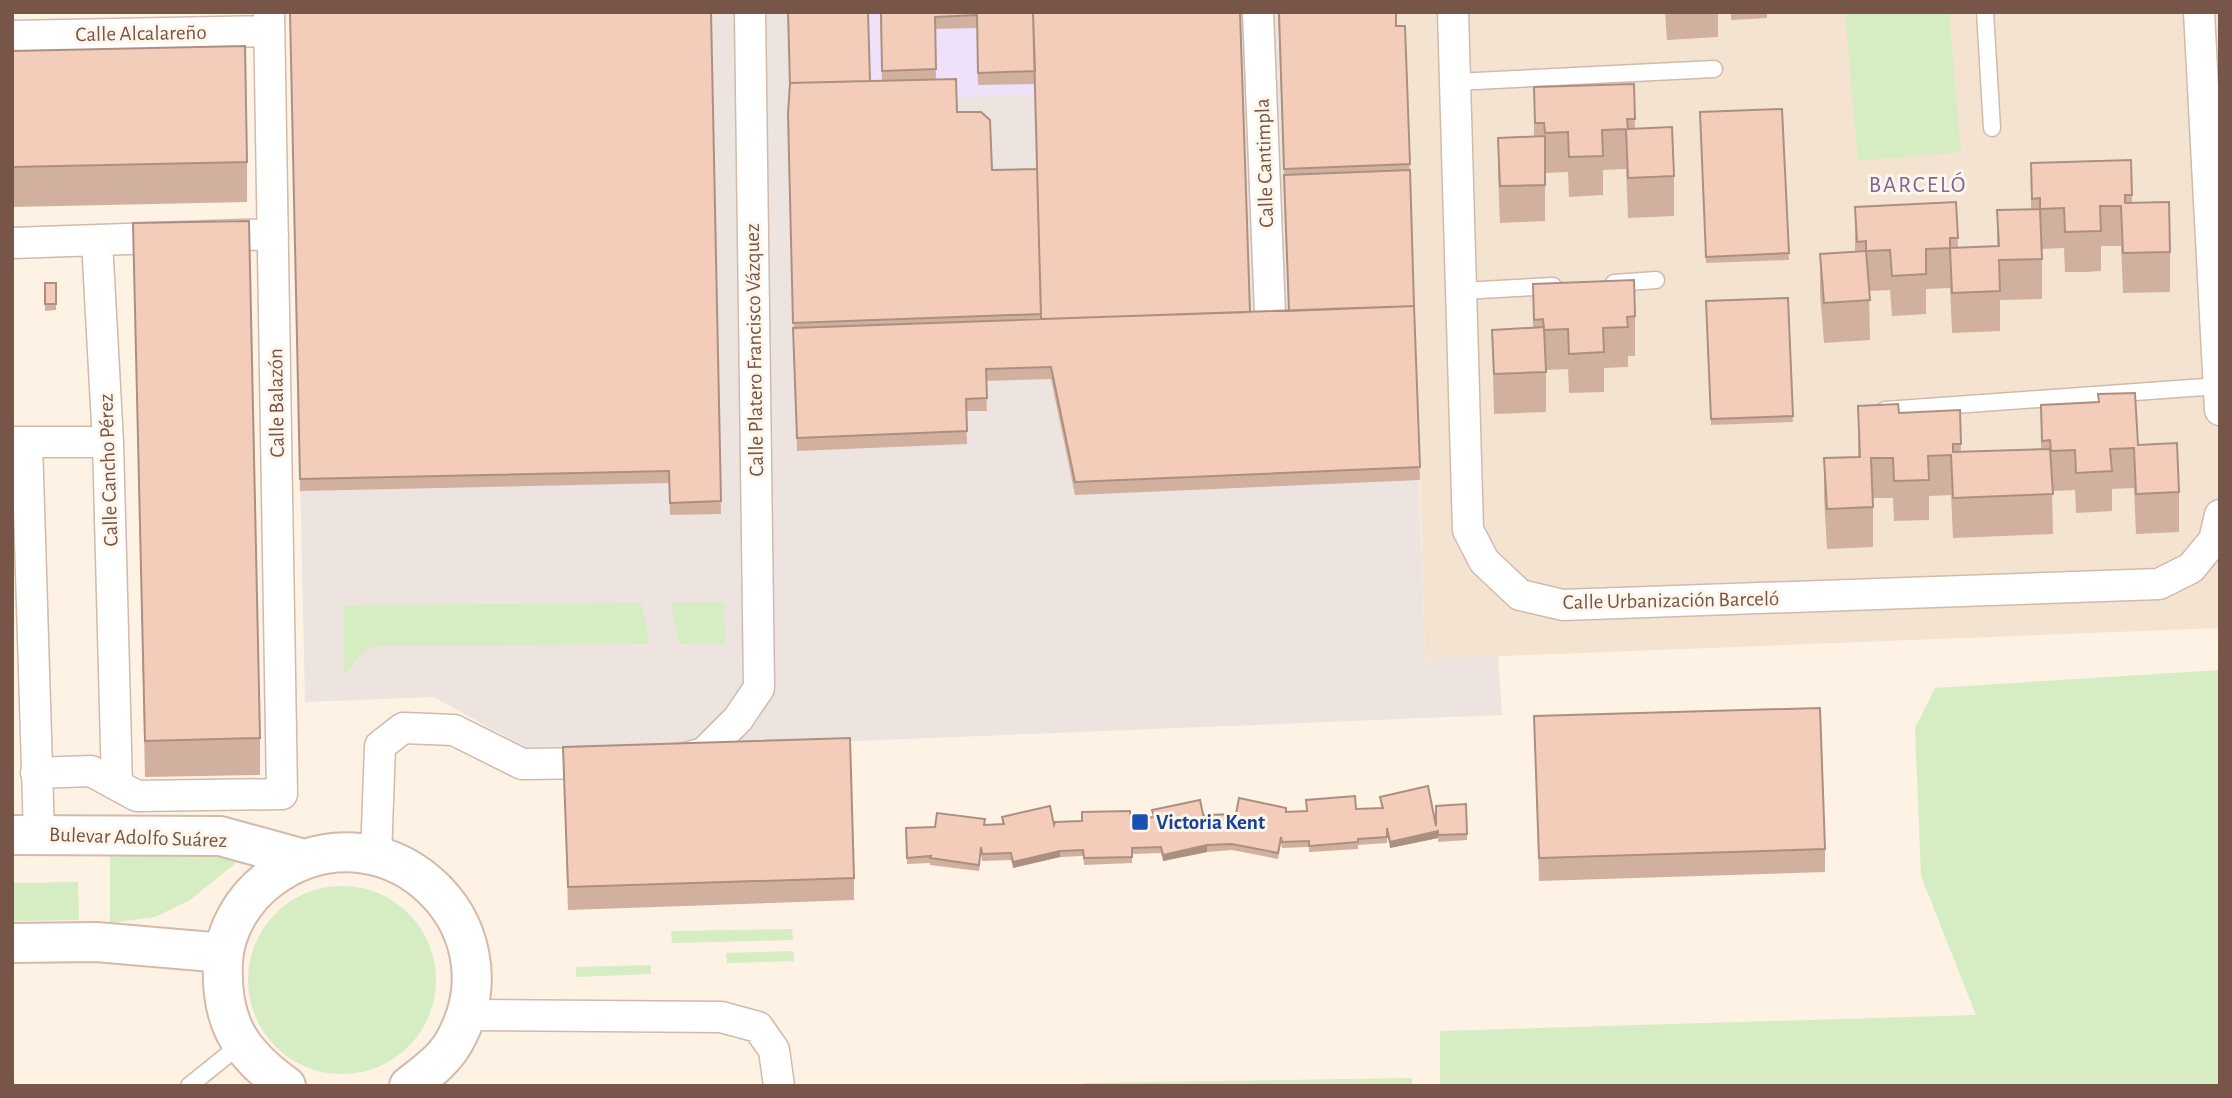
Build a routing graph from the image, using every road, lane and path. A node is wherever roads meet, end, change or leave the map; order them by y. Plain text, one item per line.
1 (750, 12) edge
2 (1258, 12) edge
3 (1452, 12) edge
4 (1985, 12) edge
5 (2199, 12) edge
6 (269, 21) edge
7 (12, 36) edge
8 (1714, 69) dead end
9 (1455, 82) junction
10 (1992, 128) dead end
11 (273, 234) junction
12 (97, 241) junction
13 (12, 243) edge
14 (1656, 280) dead end
15 (1600, 283) edge
16 (1572, 285) edge
17 (1461, 291) junction
18 (1270, 314) edge
19 (2219, 398) edge
20 (1885, 410) edge
21 (108, 442) junction
22 (20, 443) edge
23 (2220, 515) edge
24 (22, 623) edge
25 (36, 773) junction
26 (117, 785) junction
27 (26, 834) edge
28 (376, 856) junction
29 (304, 859) junction
30 (12, 943) edge
31 (224, 953) junction
32 (467, 1015) junction
33 (241, 1044) junction
34 (189, 1086) edge
35 (286, 1086) edge
36 (409, 1086) edge
37 (779, 1086) edge

1 - 28 street, Calle Platero Francisco Vázquez
2 - 18 street, Calle Cantimpla
3 - 9 street, Calle Urbanización Barceló
4 - 10 lane
5 - 19 street
6 - 7 street, Calle Alcalareño
6 - 11 street, Calle Balazón
8 - 9 lane
9 - 17 street, Calle Urbanización Barceló
11 - 12 street
11 - 26 street, Calle Balazón
12 - 13 street
12 - 21 street, Calle Cancho Pérez
14 - 15 lane
16 - 17 lane
17 - 23 street, Calle Urbanización Barceló
19 - 20 lane
21 - 22 street
21 - 26 street, Calle Cancho Pérez
22 - 24 street
24 - 25 street
25 - 26 street
25 - 27 street
27 - 29 street, Bulevar Adolfo Suárez
28 - 29 street
28 - 32 street
29 - 31 street
30 - 31 street
31 - 33 street
32 - 36 street
32 - 37 street
33 - 34 lane
33 - 35 street

